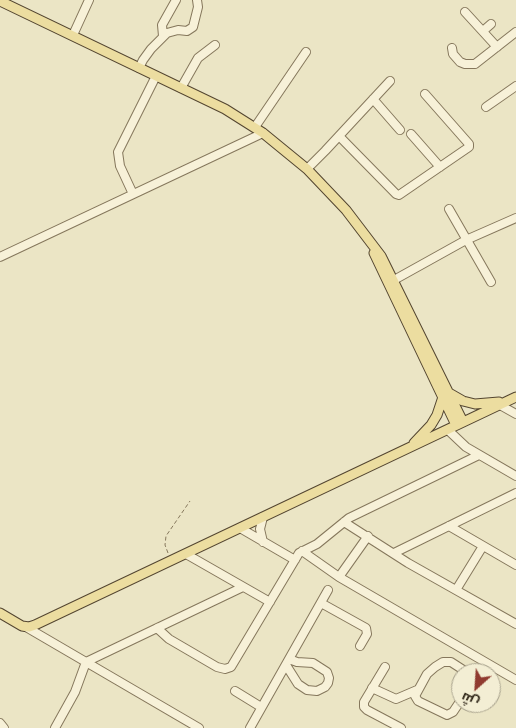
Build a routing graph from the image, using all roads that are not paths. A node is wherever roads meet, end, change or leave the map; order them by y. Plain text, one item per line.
1 (89, 0) edge
2 (176, 0) edge
3 (197, 0) edge
4 (0, 1) edge
5 (13, 3) edge
6 (465, 12) dead end
7 (491, 24) dead end
8 (483, 31) junction
9 (516, 32) edge
10 (73, 35) junction
11 (163, 36) junction
12 (215, 45) dead end
13 (497, 47) junction
14 (452, 48) dead end
15 (306, 52) dead end
16 (140, 68) junction
17 (156, 76) junction
18 (390, 81) dead end
19 (516, 86) edge
20 (181, 88) junction
21 (425, 94) dead end
22 (373, 99) junction
23 (486, 107) dead end
24 (254, 127) junction
25 (400, 130) dead end
26 (263, 133) junction
27 (411, 134) dead end
28 (339, 136) junction
29 (440, 168) junction
30 (306, 169) junction
31 (134, 194) junction
32 (449, 209) dead end
33 (516, 218) edge
34 (365, 235) junction
35 (466, 240) junction
36 (0, 257) edge
37 (394, 280) junction
38 (490, 282) dead end
39 (446, 395) junction
40 (512, 398) edge
41 (500, 404) junction
42 (516, 414) edge
43 (460, 424) junction
44 (448, 430) junction
45 (409, 448) junction
46 (480, 455) junction
47 (516, 476) edge
48 (516, 493) edge
49 (263, 517) junction
50 (344, 522) junction
51 (449, 526) junction
52 (240, 528) junction
53 (368, 536) junction
54 (262, 542) junction
55 (483, 546) junction
56 (302, 550) junction
57 (394, 553) junction
58 (186, 554) junction
59 (295, 560) junction
60 (516, 565) edge
61 (339, 577) junction
62 (243, 587) junction
63 (328, 590) dead end
64 (456, 590) junction
65 (270, 602) junction
66 (321, 603) junction
67 (0, 612) edge
68 (516, 624) edge
69 (26, 627) junction
70 (157, 628) junction
71 (360, 646) dead end
72 (86, 662) junction
73 (287, 662) junction
74 (453, 663) edge
75 (385, 667) dead end
76 (516, 680) edge
77 (372, 688) junction
78 (417, 690) junction
79 (235, 691) dead end
80 (261, 707) junction
81 (451, 713) edge
82 (0, 723) edge
83 (4, 728) edge
84 (55, 728) edge
85 (199, 728) edge
86 (250, 728) edge
87 (401, 728) edge

1 - 10 street
2 - 11 street
3 - 11 street
4 - 5 main road
5 - 10 main road
6 - 8 street
7 - 8 street
8 - 13 street
9 - 13 street
10 - 16 main road
11 - 16 street
12 - 20 street
13 - 14 street
15 - 24 street
16 - 17 main road
17 - 20 main road
17 - 31 street
18 - 22 street
19 - 23 street
20 - 24 main road
21 - 29 street
22 - 25 street
22 - 28 street
24 - 26 main road
26 - 30 main road
26 - 31 street
27 - 29 street
28 - 29 street
28 - 30 street
30 - 34 main road
31 - 36 street
32 - 35 street
33 - 35 street
34 - 37 main road
34 - 39 main road
35 - 37 street
35 - 38 street
37 - 39 main road
39 - 40 main road
39 - 43 main road
39 - 45 main road
40 - 41 main road
41 - 42 street
41 - 43 main road
43 - 44 main road
44 - 45 main road
44 - 46 street
45 - 49 main road
46 - 47 street
46 - 50 street
48 - 51 street
49 - 52 main road
49 - 54 street
50 - 53 street
50 - 56 street
51 - 55 street
51 - 57 street
52 - 54 street
52 - 58 main road
53 - 57 street
53 - 61 street
54 - 59 street
55 - 60 street
55 - 64 street
56 - 59 street
56 - 61 street
57 - 64 street
58 - 62 street
58 - 69 main road
59 - 65 street
61 - 76 street
62 - 65 street
62 - 70 street
63 - 66 street
64 - 68 street
65 - 70 street
66 - 71 street
66 - 73 street
67 - 69 main road
69 - 72 street
70 - 72 street
72 - 84 street
72 - 85 street
73 - 73 street
73 - 80 street
74 - 78 street
75 - 77 street
77 - 78 street
77 - 87 street
78 - 81 street
79 - 80 street
80 - 86 street
82 - 83 street

